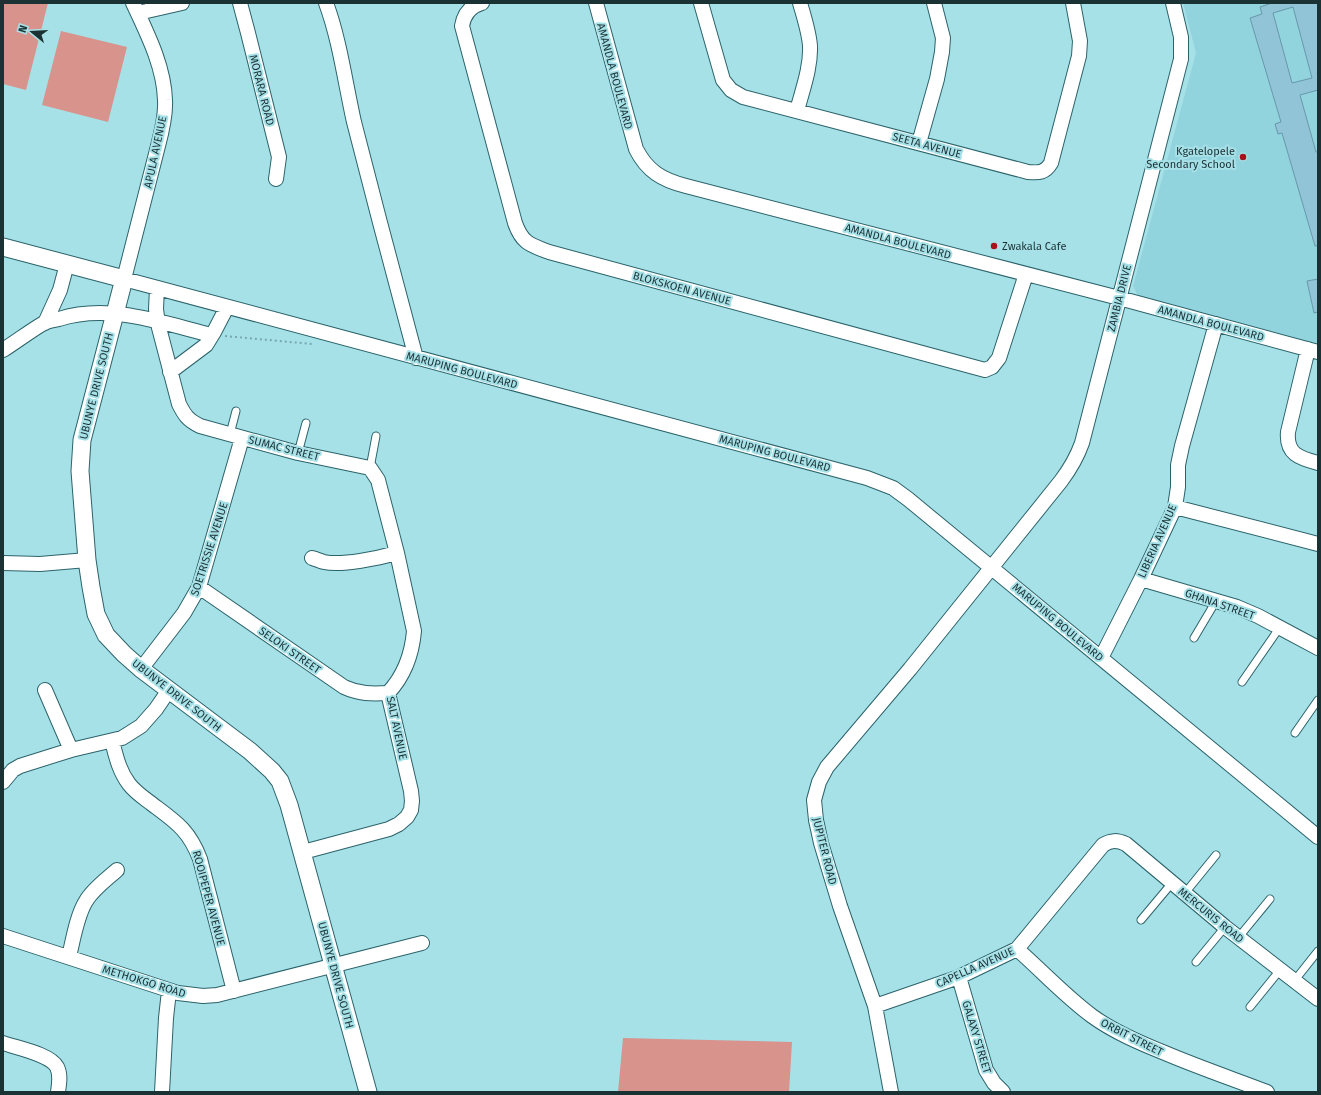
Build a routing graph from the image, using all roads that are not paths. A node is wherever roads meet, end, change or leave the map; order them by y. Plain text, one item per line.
1 (182, 3) edge
2 (240, 3) edge
3 (326, 3) edge
4 (482, 3) edge
5 (596, 3) edge
6 (701, 3) edge
7 (800, 3) edge
8 (934, 3) edge
9 (1072, 3) edge
10 (1173, 3) edge
11 (136, 8) edge
12 (797, 111) junction
13 (919, 143) junction
14 (276, 178) dead end
15 (3, 247) edge
16 (67, 264) junction
17 (1026, 274) junction
18 (124, 279) junction
19 (157, 288) junction
20 (1119, 298) junction
21 (227, 307) junction
22 (116, 313) junction
23 (157, 321) junction
24 (45, 323) junction
25 (1216, 324) junction
26 (212, 336) junction
27 (3, 350) edge
28 (1313, 351) edge
29 (416, 358) junction
30 (170, 372) junction
31 (236, 411) dead end
32 (306, 423) dead end
33 (236, 436) junction
34 (376, 436) dead end
35 (298, 453) junction
36 (1318, 464) edge
37 (370, 468) junction
38 (1175, 506) junction
39 (1318, 544) edge
40 (397, 553) junction
41 (312, 558) dead end
42 (87, 560) junction
43 (3, 563) edge
44 (992, 567) junction
45 (1141, 579) junction
46 (199, 587) junction
47 (1216, 601) junction
48 (1280, 627) junction
49 (1194, 638) dead end
50 (1318, 648) edge
51 (1101, 658) junction
52 (141, 669) junction
53 (1242, 682) dead end
54 (45, 690) dead end
55 (169, 690) junction
56 (388, 693) junction
57 (1318, 700) edge
58 (1295, 733) dead end
59 (112, 741) junction
60 (71, 750) junction
61 (3, 782) edge
62 (1318, 837) edge
63 (1103, 845) joint
64 (303, 852) junction
65 (1216, 855) dead end
66 (117, 870) dead end
67 (1172, 883) junction
68 (1185, 893) junction
69 (1270, 899) dead end
70 (1141, 920) dead end
71 (1225, 927) junction
72 (3, 936) edge
73 (1238, 938) junction
74 (422, 943) dead end
75 (1017, 949) junction
76 (1318, 951) edge
77 (69, 957) junction
78 (1196, 962) dead end
79 (333, 964) junction
80 (1280, 970) junction
81 (959, 977) junction
82 (1295, 980) junction
83 (170, 991) junction
84 (234, 991) junction
85 (1318, 999) edge
86 (875, 1006) junction
87 (1250, 1007) dead end
88 (3, 1043) edge
89 (58, 1092) edge
90 (162, 1092) edge
91 (368, 1092) edge
92 (891, 1092) edge
93 (1004, 1092) edge
94 (1267, 1092) edge

1 - 11 street
2 - 14 street, MORARA ROAD
3 - 29 street
4 - 17 street, BLOKSKOEN AVENUE
5 - 17 street, AMANDLA BOULEVARD
6 - 12 street, SEETA AVENUE
7 - 12 street
8 - 13 street
9 - 13 street, SEETA AVENUE
10 - 20 street, ZAMBIA DRIVE
11 - 18 street, APULA AVENUE
12 - 13 street, SEETA AVENUE
15 - 16 street
16 - 18 street
16 - 24 street
17 - 20 street, AMANDLA BOULEVARD
18 - 19 street, MARUPING BOULEVARD
18 - 22 street, UBUNYE DRIVE SOUTH
19 - 21 street, MARUPING BOULEVARD
19 - 23 street
20 - 25 street, AMANDLA BOULEVARD
20 - 44 street, ZAMBIA DRIVE
21 - 26 street
21 - 29 street, MARUPING BOULEVARD
22 - 23 street
22 - 24 street
22 - 42 street, UBUNYE DRIVE SOUTH
23 - 26 street
23 - 30 street
24 - 27 street
25 - 28 street, AMANDLA BOULEVARD
25 - 38 street, LIBERIA AVENUE
26 - 30 street
28 - 36 street
29 - 44 street, MARUPING BOULEVARD
30 - 33 street, SUMAC STREET
31 - 33 lane
32 - 35 lane
33 - 35 street, SUMAC STREET
33 - 46 street, SOETRISSIE AVENUE
34 - 37 lane
35 - 37 street, SUMAC STREET
37 - 40 street, SALT AVENUE
38 - 39 street
38 - 45 street, LIBERIA AVENUE
40 - 41 street
40 - 56 street, SALT AVENUE
42 - 43 street
42 - 52 street, UBUNYE DRIVE SOUTH
44 - 51 street, MARUPING BOULEVARD
44 - 86 street, JUPITER ROAD
45 - 47 street, GHANA STREET
45 - 51 street, LIBERIA AVENUE
46 - 52 street, SOETRISSIE AVENUE
46 - 56 street, SELOKI STREET
47 - 48 street, GHANA STREET
47 - 49 lane
48 - 50 street, GHANA STREET
48 - 53 lane
51 - 62 street, MARUPING BOULEVARD
52 - 55 street, UBUNYE DRIVE SOUTH
54 - 60 street
55 - 59 street
55 - 64 street, UBUNYE DRIVE SOUTH
56 - 64 street, SALT AVENUE
57 - 58 lane
59 - 60 street
59 - 84 street, ROOIPEPER AVENUE
60 - 61 street
63 - 67 street, MERCURIS ROAD
63 - 75 street, CAPELLA AVENUE
64 - 79 street, UBUNYE DRIVE SOUTH
65 - 68 lane
66 - 77 street
67 - 68 street, MERCURIS ROAD
67 - 70 lane
68 - 71 street, MERCURIS ROAD
69 - 73 lane
71 - 73 street, MERCURIS ROAD
71 - 78 lane
72 - 77 street, METHOKGO ROAD
73 - 80 street, MERCURIS ROAD
74 - 79 street, METHOKGO ROAD
75 - 81 street, CAPELLA AVENUE
75 - 94 street, ORBIT STREET
76 - 82 lane
77 - 83 street, METHOKGO ROAD
79 - 84 street, METHOKGO ROAD
79 - 91 street, UBUNYE DRIVE SOUTH
80 - 82 street, MERCURIS ROAD
80 - 87 lane
81 - 86 street, CAPELLA AVENUE
81 - 93 street, GALAXY STREET
82 - 85 street, MERCURIS ROAD
83 - 84 street, METHOKGO ROAD
83 - 90 street
86 - 92 street, JUPITER ROAD
88 - 89 street

